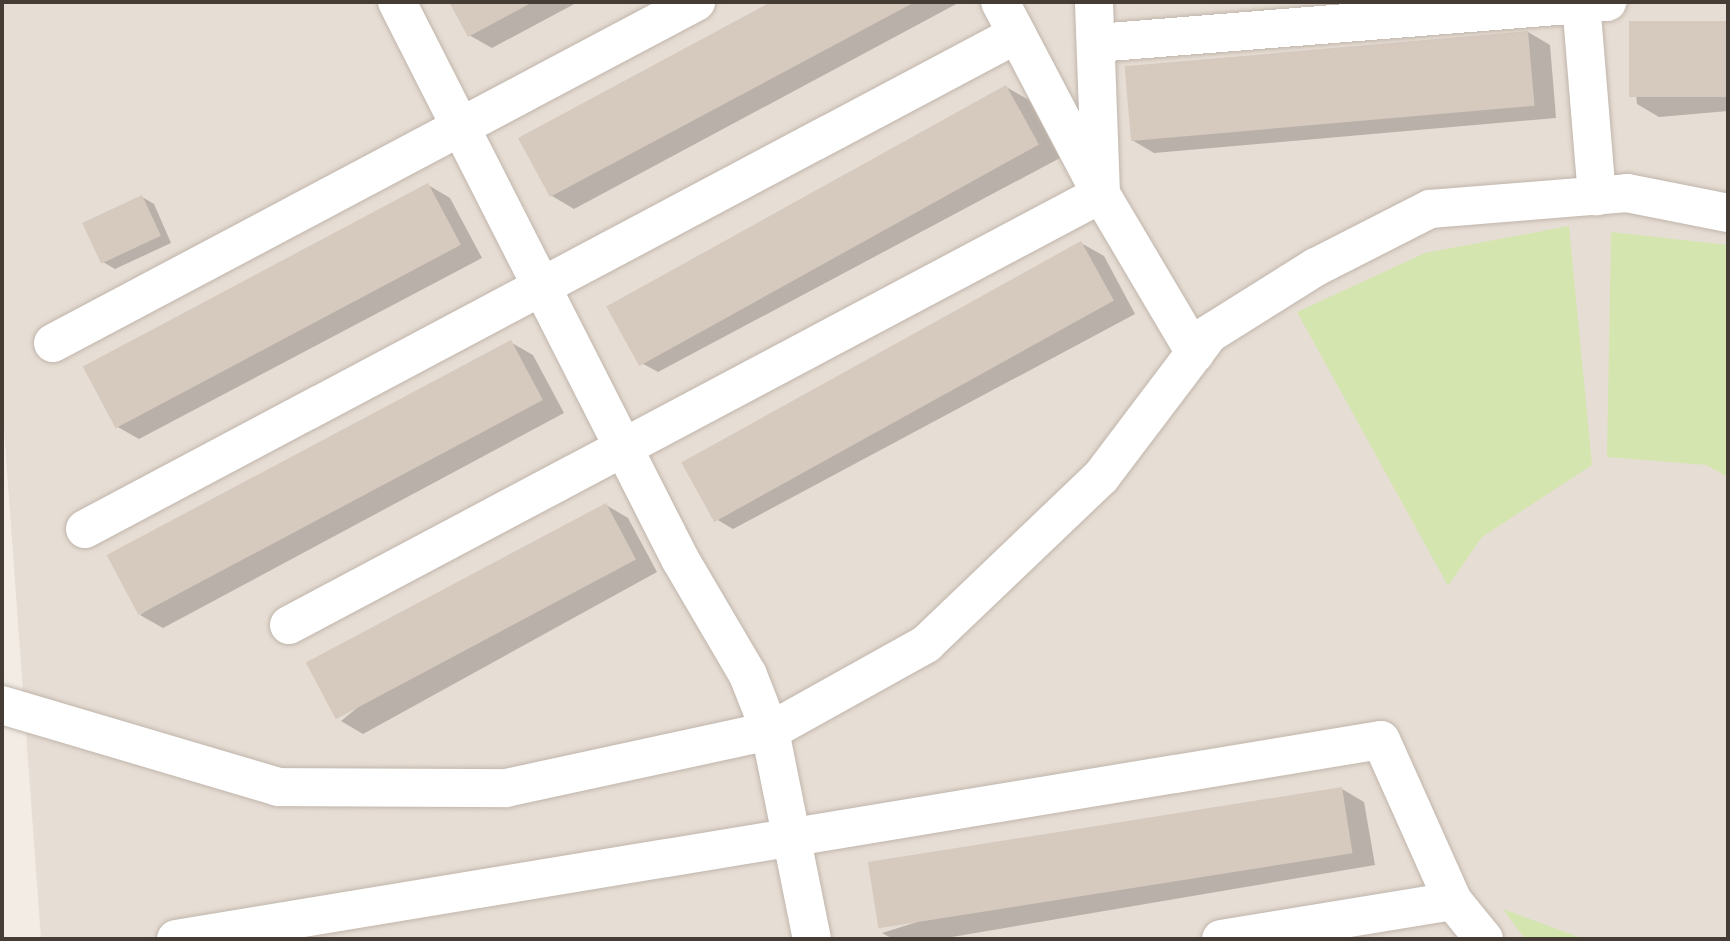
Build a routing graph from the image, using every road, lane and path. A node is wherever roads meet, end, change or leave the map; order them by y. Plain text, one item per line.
1 (397, 2) edge
2 (696, 2) edge
3 (1094, 2) edge
4 (1590, 2) edge
5 (1009, 18) edge
6 (1097, 43) junction
7 (459, 124) junction
8 (1101, 194) junction
9 (1597, 196) junction
10 (1728, 213) edge
11 (540, 284) junction
12 (53, 343) dead end
13 (1195, 353) junction
14 (625, 451) junction
15 (85, 529) dead end
16 (289, 625) dead end
17 (2, 705) edge
18 (770, 731) junction
19 (793, 839) junction
20 (1453, 901) junction
21 (176, 939) edge
22 (812, 939) edge
23 (1221, 939) edge
24 (1484, 939) edge

1 - 7 street
2 - 7 street
3 - 6 street
4 - 6 street
4 - 9 street
5 - 8 street
5 - 11 street
6 - 8 street
7 - 11 street
7 - 12 street
8 - 13 street
8 - 14 street
9 - 10 street
9 - 13 street
11 - 14 street
11 - 15 street
13 - 18 street
14 - 16 street
14 - 18 street
17 - 18 street
18 - 19 street
19 - 20 street
19 - 21 street
19 - 22 street
20 - 23 street
20 - 24 street

